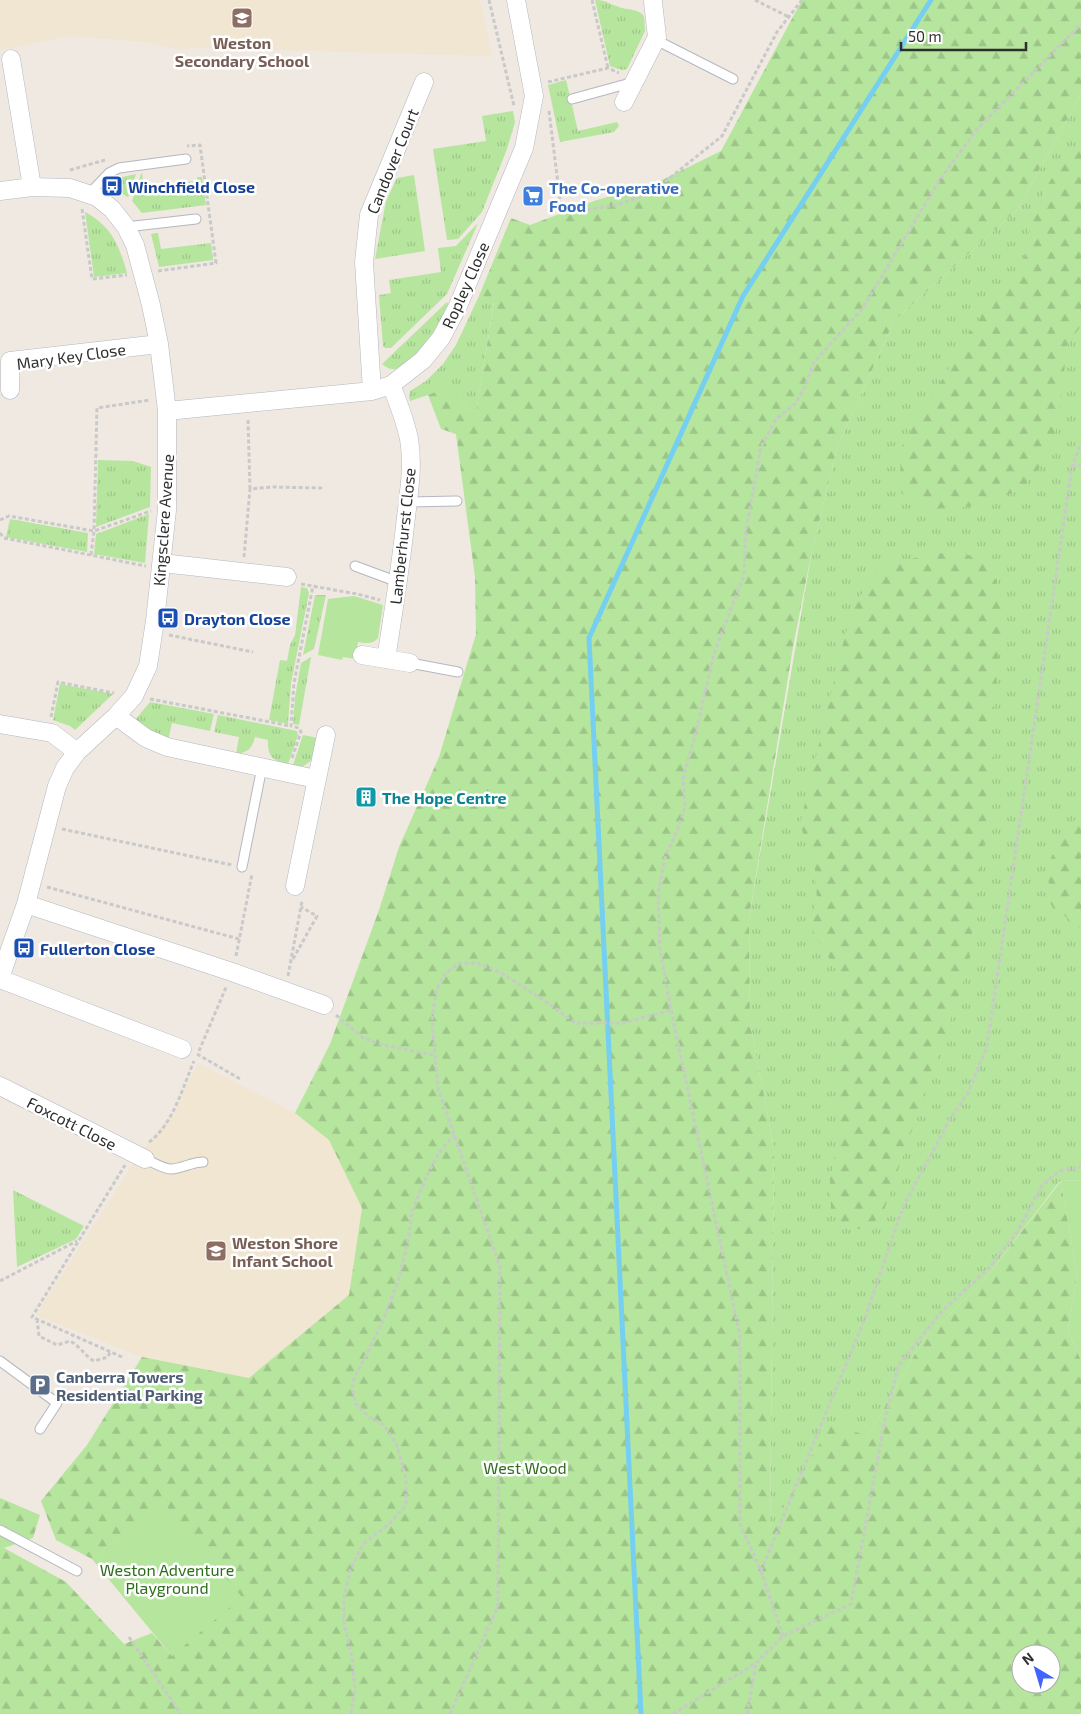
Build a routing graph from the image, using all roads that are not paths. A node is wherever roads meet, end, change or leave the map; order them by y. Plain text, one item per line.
1 (516, 0) edge
2 (652, 0) edge
3 (656, 40) junction
4 (11, 59) dead end
5 (733, 79) dead end
6 (635, 81) junction
7 (424, 82) dead end
8 (572, 99) dead end
9 (624, 102) dead end
10 (186, 160) dead end
11 (32, 187) junction
12 (0, 191) edge
13 (85, 192) junction
14 (196, 219) dead end
15 (126, 228) junction
16 (159, 344) junction
17 (391, 385) junction
18 (10, 390) dead end
19 (372, 391) junction
20 (166, 404) junction
21 (457, 501) dead end
22 (408, 502) junction
23 (162, 566) junction
24 (355, 566) dead end
25 (287, 578) road end
26 (398, 582) junction
27 (362, 655) dead end
28 (386, 659) junction
29 (410, 663) joint
30 (458, 672) dead end
31 (116, 716) junction
32 (0, 724) edge
33 (326, 734) dead end
34 (77, 752) junction
35 (262, 767) junction
36 (316, 779) junction
37 (242, 867) road end
38 (295, 886) road end
39 (26, 904) junction
40 (0, 978) edge
41 (324, 1005) road end
42 (190, 1051) road end
43 (0, 1086) edge
44 (139, 1156) joint
45 (203, 1162) dead end
46 (0, 1361) edge
47 (40, 1429) dead end
48 (0, 1530) edge
49 (77, 1572) dead end

1 - 17 street, Ropley Close
2 - 3 street
3 - 5 lane
3 - 6 street
4 - 11 street
6 - 8 lane
6 - 9 street
7 - 19 street, Candover Court
10 - 13 lane
11 - 12 street, Kingsclere Avenue
11 - 13 street, Kingsclere Avenue
13 - 15 street, Kingsclere Avenue
14 - 15 lane
15 - 16 street, Kingsclere Avenue
16 - 18 street, Mary Key Close
16 - 20 street, Kingsclere Avenue
17 - 19 street, Ropley Close
17 - 22 street, Lamberhurst Close
19 - 20 street, Ropley Close
20 - 23 street, Kingsclere Avenue
21 - 22 lane
22 - 26 street, Lamberhurst Close
23 - 25 street
23 - 31 street, Kingsclere Avenue
24 - 26 lane
26 - 28 street, Lamberhurst Close
27 - 28 street
28 - 29 street
29 - 30 lane
31 - 34 street, Kingsclere Avenue
31 - 35 street
32 - 34 street
33 - 36 street
34 - 39 street, Kingsclere Avenue
35 - 36 street
35 - 37 lane
36 - 38 street
39 - 40 street, Kingsclere Avenue
39 - 41 street
40 - 42 street
43 - 44 street, Foxcott Close
44 - 45 lane
46 - 47 lane
48 - 49 lane

